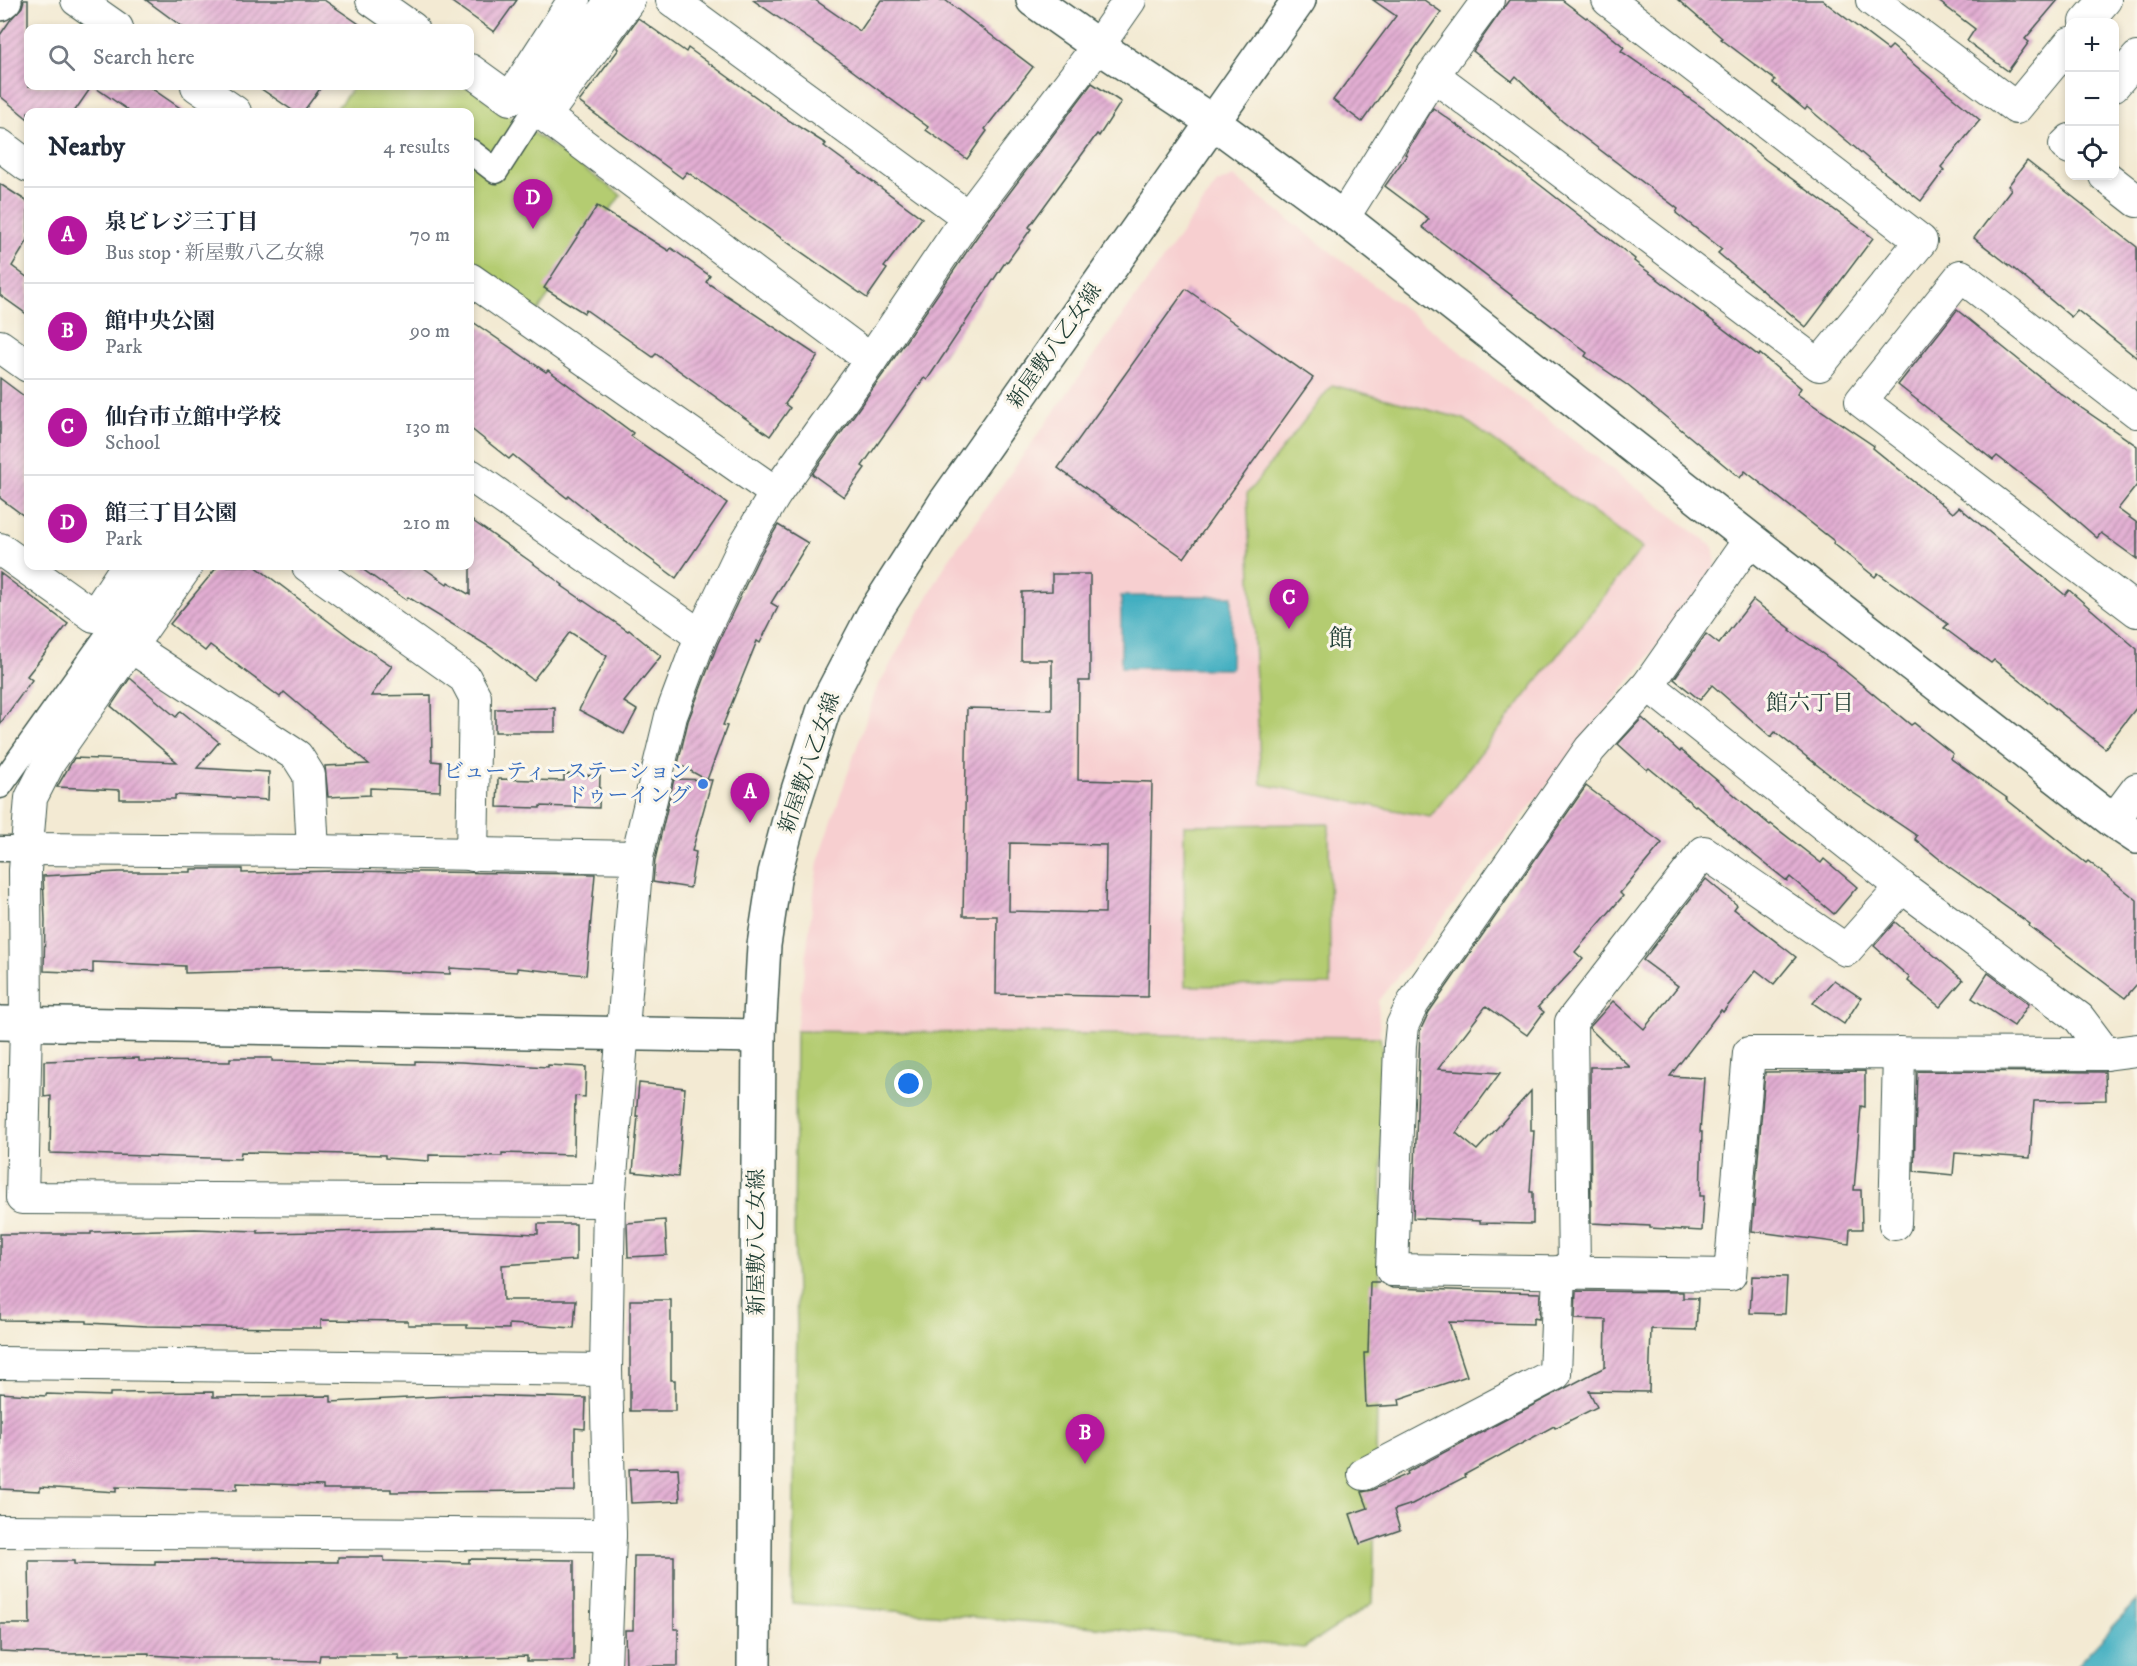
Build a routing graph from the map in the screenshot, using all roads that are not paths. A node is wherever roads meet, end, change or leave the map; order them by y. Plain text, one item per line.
1 (5, 0) edge
2 (77, 0) edge
3 (372, 0) edge
4 (574, 0) edge
5 (606, 0) edge
6 (630, 0) edge
7 (672, 0) edge
8 (1033, 0) edge
9 (1130, 0) edge
10 (1299, 0) edge
11 (1488, 0) edge
12 (1608, 0) edge
13 (1872, 0) edge
14 (2104, 0) edge
15 (0, 4) edge
16 (2089, 18) edge
17 (111, 24) edge
18 (406, 24) edge
19 (1098, 46) junction
20 (2065, 49) edge
21 (2137, 58) edge
22 (474, 73) edge
23 (1433, 75) junction
24 (2119, 80) edge
25 (203, 90) edge
26 (229, 108) edge
27 (1213, 122) junction
28 (0, 145) edge
29 (474, 154) edge
30 (24, 163) edge
31 (2110, 180) edge
32 (2137, 201) edge
33 (968, 217) junction
34 (1343, 218) junction
35 (474, 282) edge
36 (0, 346) edge
37 (871, 360) junction
38 (24, 363) edge
39 (2137, 412) edge
40 (474, 478) edge
41 (776, 493) junction
42 (1750, 539) junction
43 (0, 549) edge
44 (24, 566) edge
45 (29, 570) edge
46 (124, 570) edge
47 (154, 570) edge
48 (184, 570) edge
49 (314, 570) edge
50 (2137, 611) edge
51 (701, 636) junction
52 (130, 646) junction
53 (1648, 685) junction
54 (0, 786) edge
55 (2137, 789) edge
56 (2125, 829) edge
57 (14, 849) edge
58 (313, 851) junction
59 (472, 855) junction
60 (637, 857) junction
61 (1902, 887) junction
62 (13, 1023) edge
63 (622, 1033) junction
64 (759, 1036) junction
65 (2137, 1050) edge
66 (1899, 1053) junction
67 (2106, 1054) junction
68 (609, 1201) junction
69 (1894, 1224) dead end
70 (1566, 1272) junction
71 (0, 1363) edge
72 (606, 1370) junction
73 (1364, 1474) dead end
74 (0, 1531) edge
75 (610, 1535) junction
76 (604, 1666) edge
77 (754, 1666) edge

1 - 15 street
2 - 17 street
3 - 18 street
4 - 22 street
5 - 29 street
6 - 37 street
7 - 33 street
8 - 19 street
9 - 19 street
10 - 27 street, 新屋敷八乙女線
11 - 23 street
12 - 23 street
13 - 20 street
14 - 16 street
19 - 27 street
19 - 33 street
21 - 24 street
23 - 34 street
25 - 26 street
27 - 34 street
27 - 64 street, 新屋敷八乙女線
28 - 30 street
31 - 32 street
33 - 37 street
34 - 42 street
35 - 41 street
36 - 38 street
37 - 41 street
39 - 50 street
40 - 51 street
41 - 51 street
42 - 53 street
42 - 56 street
43 - 44 street
45 - 46 street
47 - 54 street
48 - 52 street
49 - 59 street
51 - 60 street
52 - 57 street
52 - 58 street
53 - 61 street
53 - 70 street
55 - 56 street
57 - 58 street
57 - 62 street
58 - 59 street
59 - 60 street
60 - 63 street
61 - 67 street
61 - 70 street
62 - 63 street
62 - 68 street
63 - 64 street
63 - 68 street
64 - 77 street, 新屋敷八乙女線
65 - 67 street
66 - 67 street
66 - 69 street
66 - 70 street
68 - 72 street
70 - 73 street
71 - 72 street
72 - 75 street
74 - 75 street
75 - 76 street

